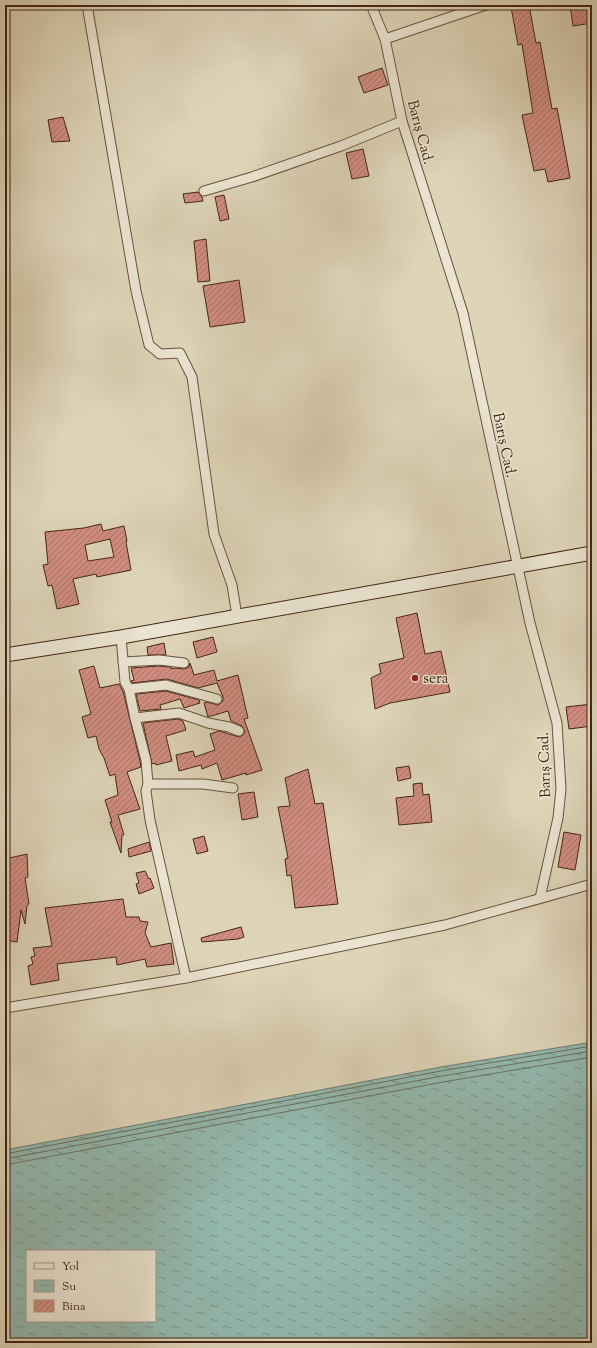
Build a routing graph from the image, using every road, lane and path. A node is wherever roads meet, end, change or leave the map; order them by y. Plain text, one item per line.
1 (87, 5) edge
2 (371, 5) edge
3 (486, 5) edge
4 (385, 39) junction
5 (402, 121) junction
6 (204, 191) dead end
7 (592, 552) edge
8 (517, 566) junction
9 (237, 616) junction
10 (121, 637) junction
11 (5, 655) edge
12 (123, 662) junction
13 (184, 663) dead end
14 (129, 689) junction
15 (217, 699) dead end
16 (135, 718) junction
17 (239, 731) dead end
18 (148, 784) junction
19 (233, 788) dead end
20 (592, 884) edge
21 (540, 898) junction
22 (186, 978) junction
23 (5, 1008) edge

1 - 9 street
2 - 4 street, Barış Cad.
3 - 4 street
4 - 5 street, Barış Cad.
5 - 6 street
5 - 8 street, Barış Cad.
7 - 8 main road
8 - 9 main road
8 - 21 street, Barış Cad.
9 - 10 main road
10 - 11 main road
10 - 12 street
12 - 13 street
12 - 14 street
14 - 15 street
14 - 16 street
16 - 17 street
16 - 18 street
18 - 19 street
18 - 22 street
20 - 21 street
21 - 22 street
22 - 23 street

